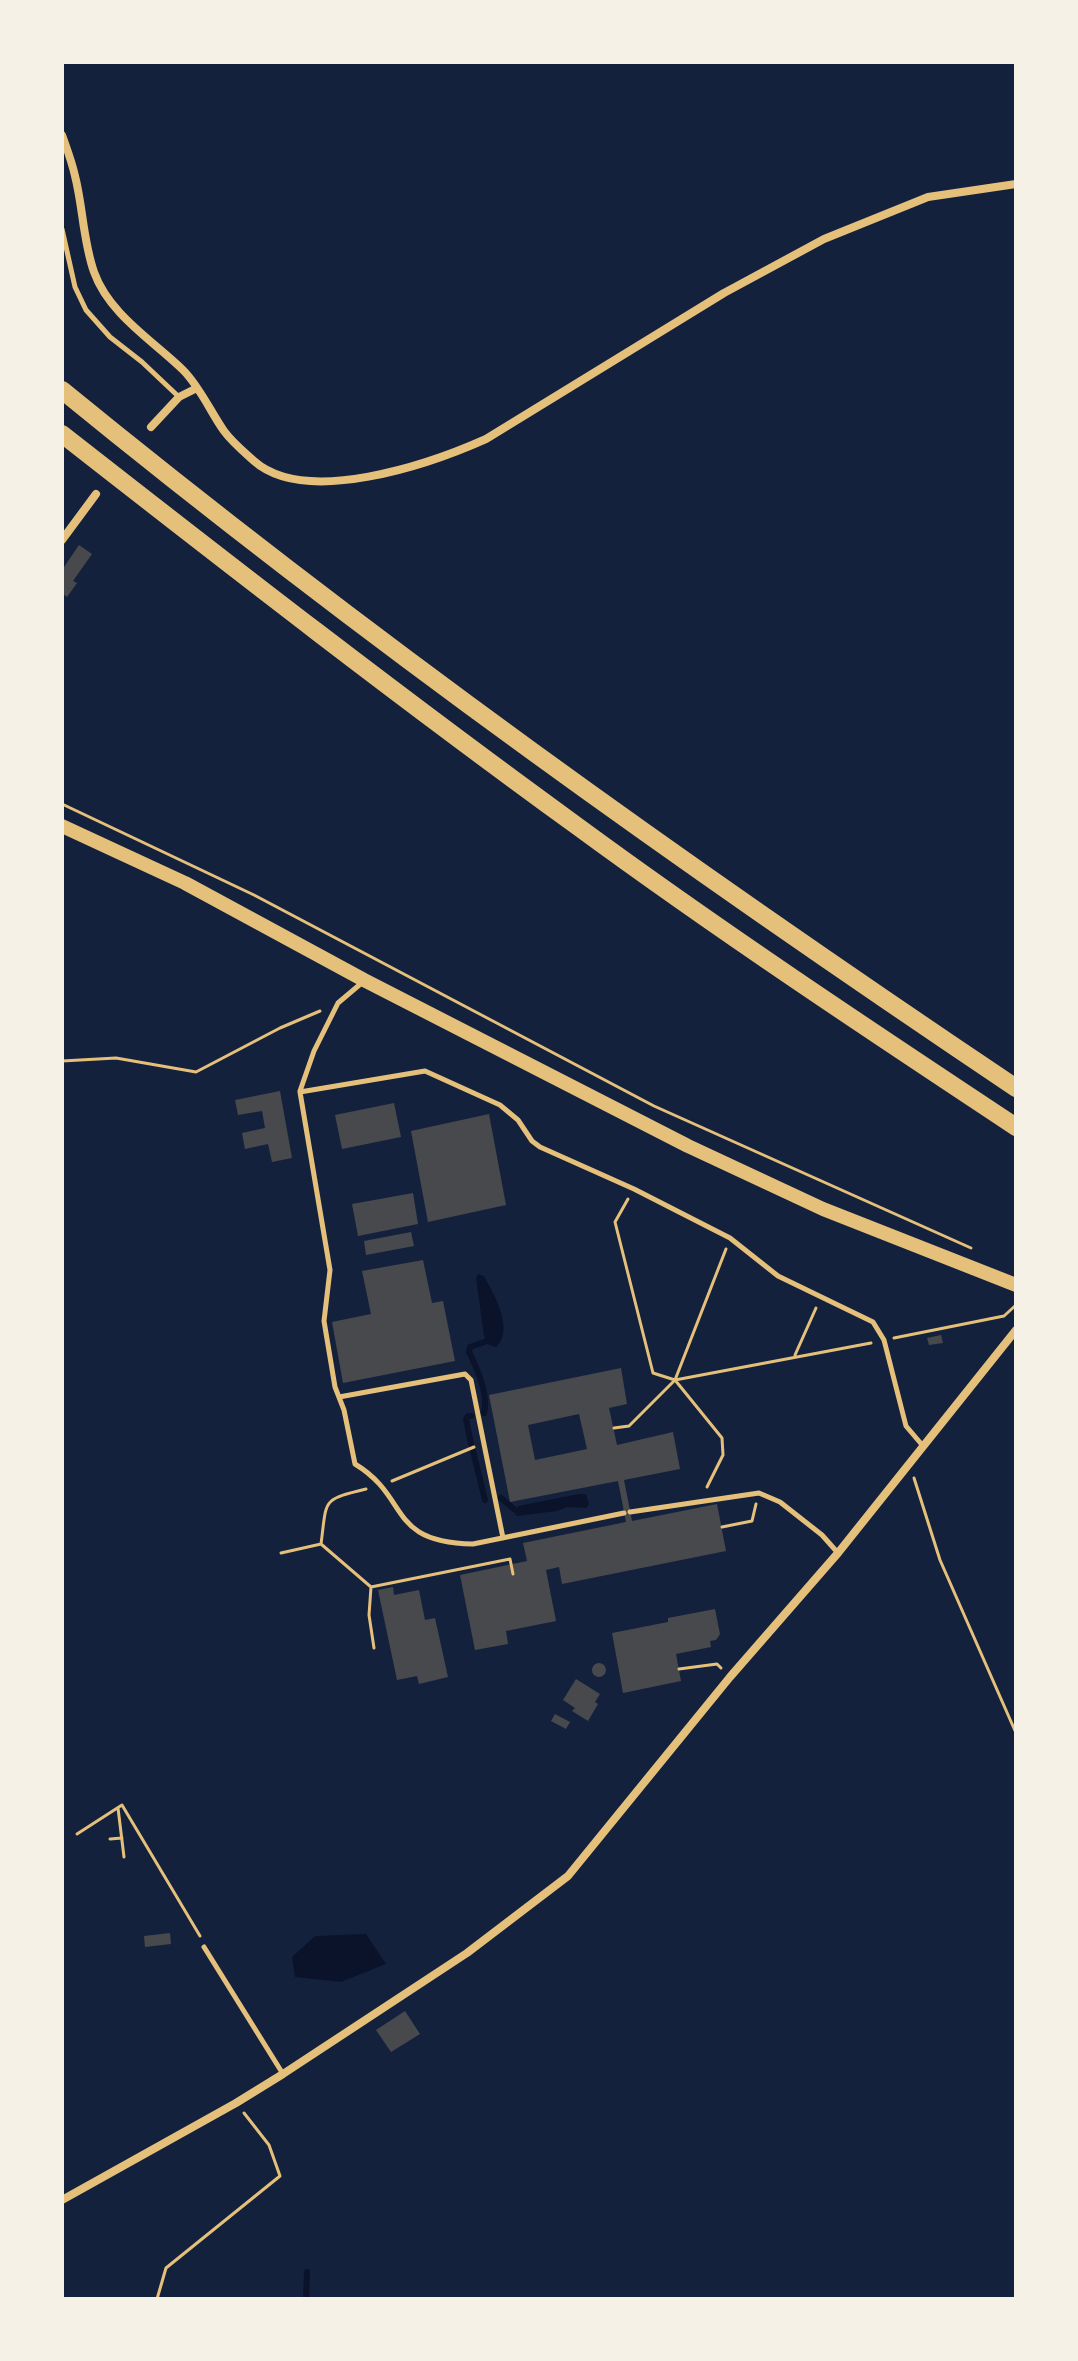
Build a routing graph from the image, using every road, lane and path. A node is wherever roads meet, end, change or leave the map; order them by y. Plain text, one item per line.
1 (62, 135) edge
2 (1016, 184) edge
3 (62, 229) edge
4 (197, 388) junction
5 (62, 390) edge
6 (179, 397) junction
7 (151, 427) dead end
8 (62, 434) edge
9 (96, 494) dead end
10 (62, 540) edge
11 (62, 804) edge
12 (62, 826) edge
13 (364, 980) junction
14 (338, 1003) junction
15 (62, 1061) edge
16 (1016, 1088) edge
17 (300, 1092) junction
18 (1016, 1127) edge
19 (634, 1189) junction
20 (730, 1238) junction
21 (975, 1249) dead end
22 (1016, 1285) edge
23 (822, 1297) junction
24 (1016, 1305) edge
25 (1016, 1330) edge
26 (884, 1340) junction
27 (795, 1357) junction
28 (675, 1380) junction
29 (339, 1397) junction
30 (614, 1428) dead end
31 (483, 1443) junction
32 (923, 1447) junction
33 (909, 1463) junction
34 (381, 1485) junction
35 (759, 1493) junction
36 (693, 1502) junction
37 (722, 1527) dead end
38 (503, 1538) junction
39 (321, 1544) junction
40 (281, 1553) dead end
41 (838, 1553) junction
42 (513, 1574) dead end
43 (371, 1587) junction
44 (374, 1648) dead end
45 (679, 1669) dead end
46 (730, 1677) junction
47 (1016, 1733) edge
48 (118, 1808) junction
49 (77, 1834) dead end
50 (122, 1838) junction
51 (110, 1839) dead end
52 (124, 1857) dead end
53 (204, 1947) joint
54 (283, 2074) junction
55 (236, 2103) junction
56 (62, 2200) edge
57 (157, 2299) edge

1 - 4 street
2 - 4 street
3 - 6 lane
4 - 6 street
5 - 16 highway
6 - 7 street
8 - 18 highway
9 - 10 street
11 - 21 path
12 - 13 main road
13 - 14 lane
13 - 22 main road
14 - 15 path
14 - 17 lane
17 - 19 lane
17 - 29 lane
19 - 20 lane
19 - 28 path
20 - 23 lane
20 - 28 path
23 - 26 lane
23 - 27 path
24 - 26 path
25 - 32 street
26 - 27 path
26 - 32 lane
27 - 28 path
28 - 30 path
28 - 36 path
29 - 31 lane
29 - 34 lane
31 - 34 path
31 - 38 lane
32 - 33 street
33 - 41 street
33 - 47 path
34 - 38 lane
34 - 39 path
35 - 36 lane
35 - 37 path
35 - 41 lane
36 - 38 lane
39 - 40 path
39 - 43 path
41 - 46 street
42 - 43 path
43 - 44 path
45 - 46 path
46 - 54 street
48 - 49 path
48 - 50 path
48 - 53 path
50 - 51 path
50 - 52 path
53 - 54 lane
54 - 55 street
55 - 56 street
55 - 57 path

